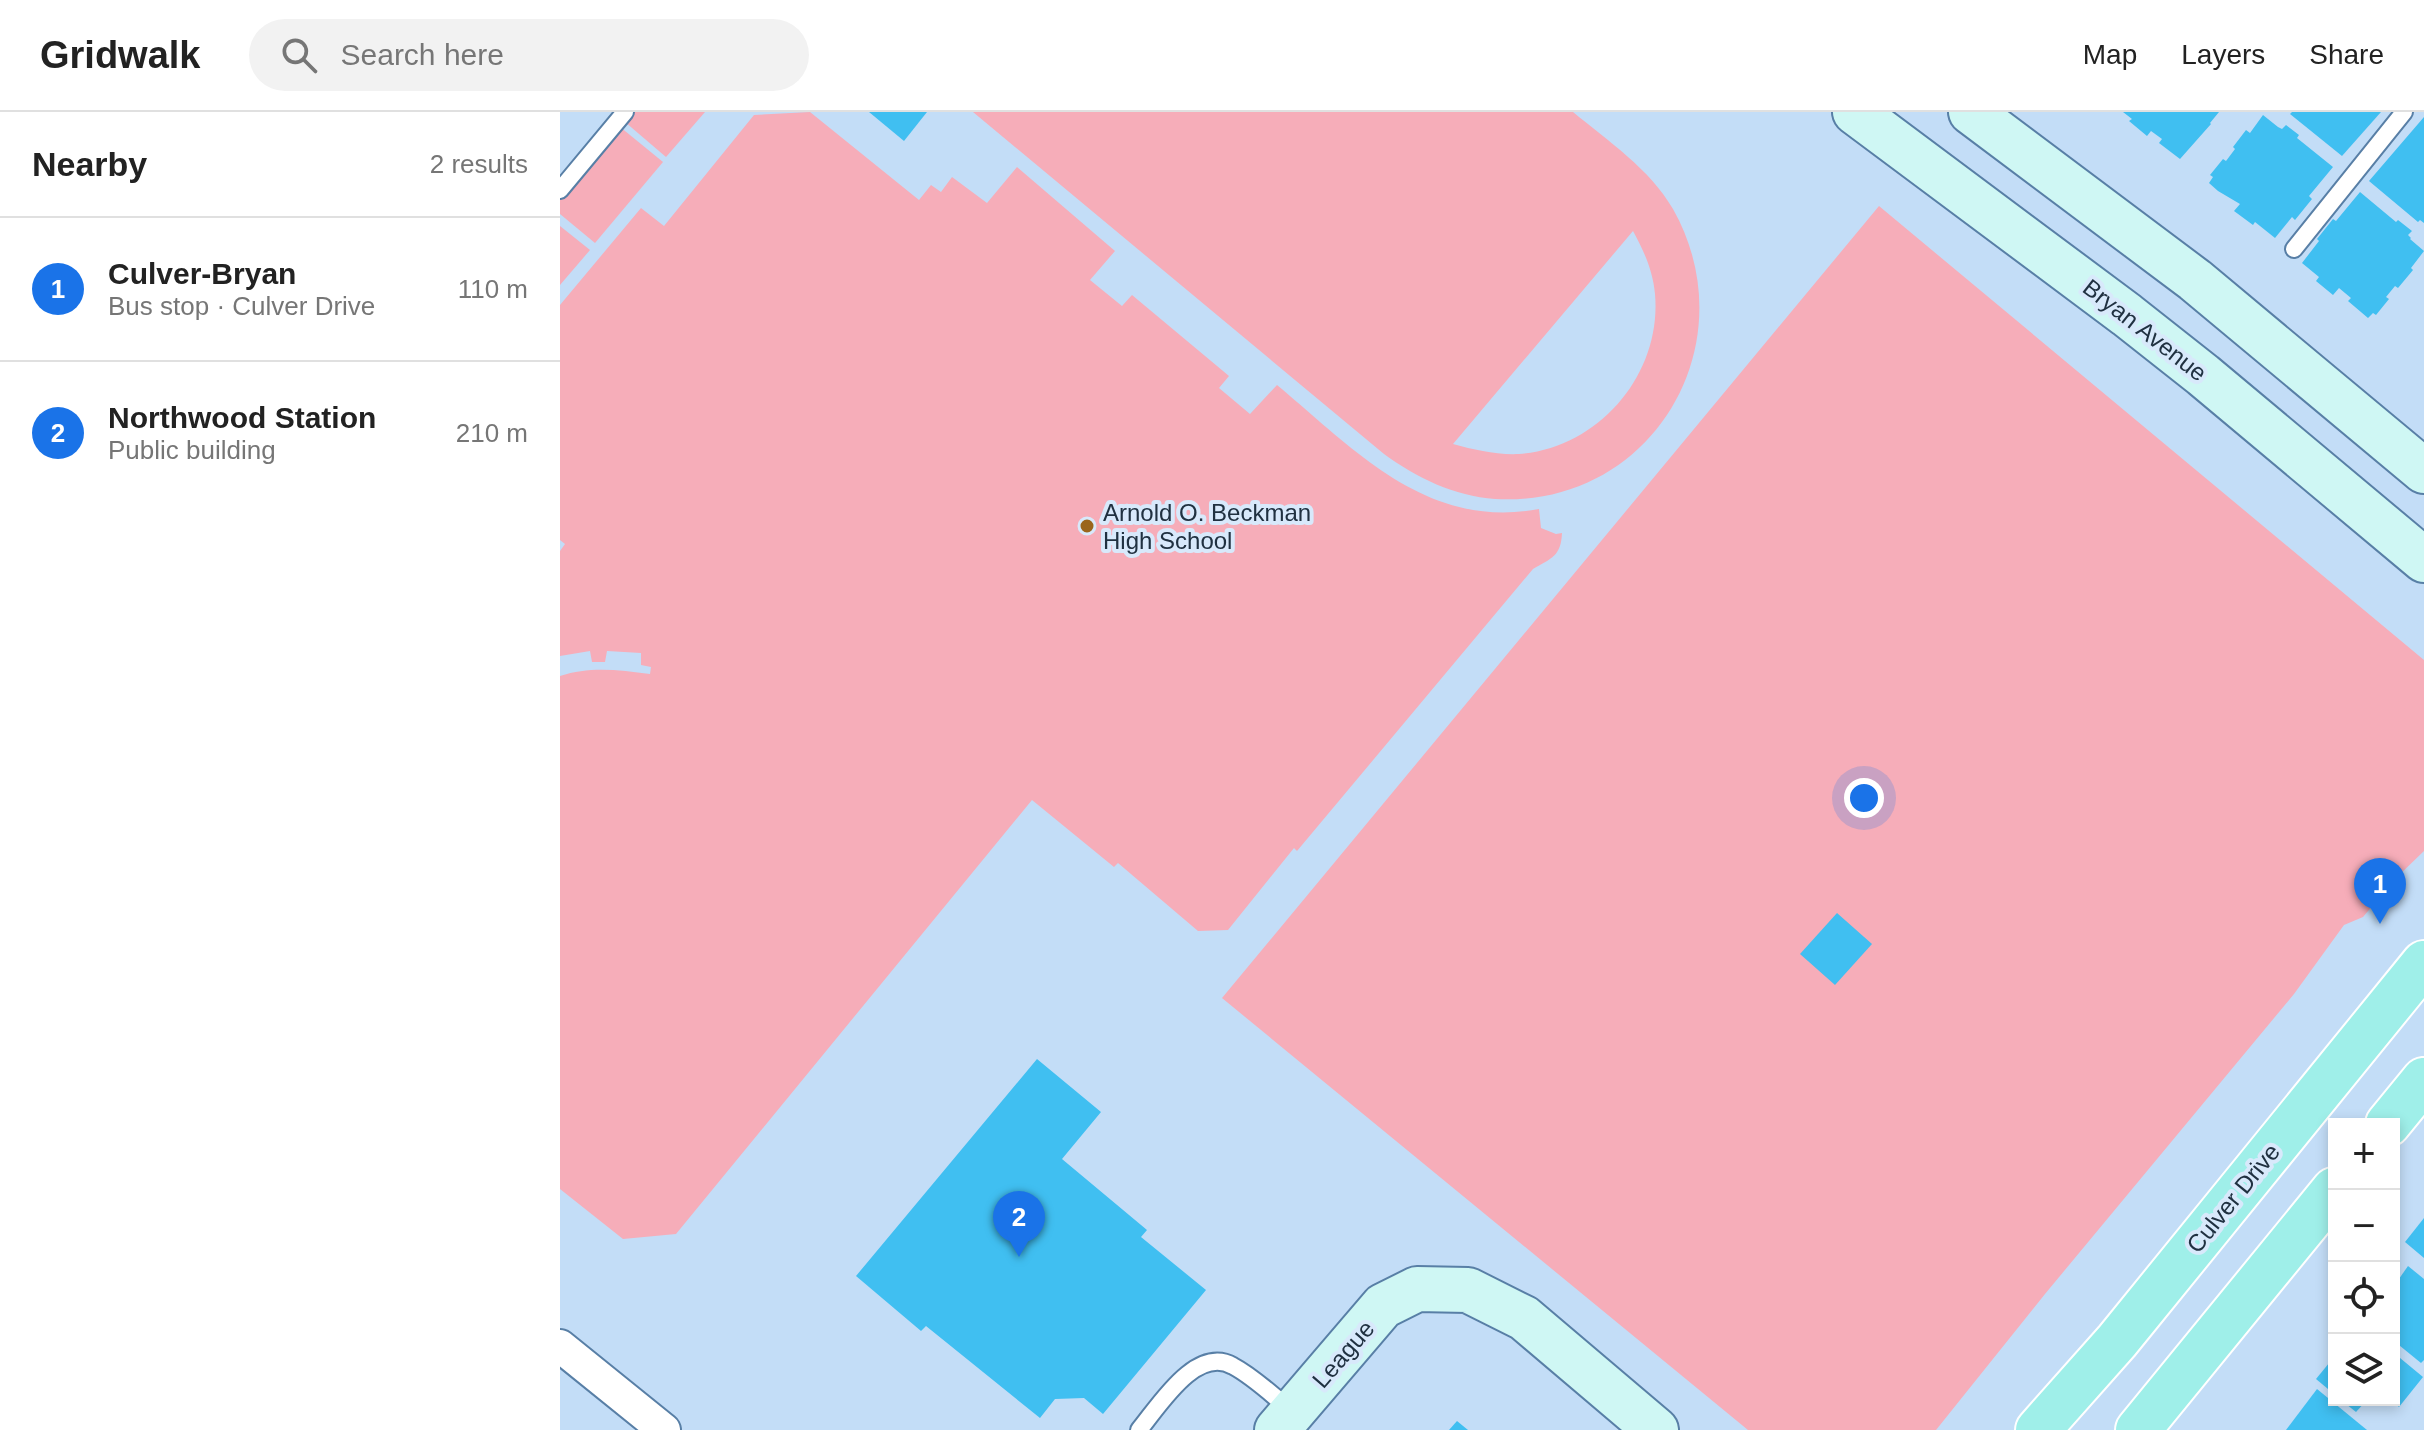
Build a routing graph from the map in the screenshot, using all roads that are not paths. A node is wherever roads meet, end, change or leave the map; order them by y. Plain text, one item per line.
1 (625, 112) edge
2 (1855, 112) edge
3 (1971, 112) edge
4 (2404, 112) edge
5 (560, 190) edge
6 (2294, 249) dead end
7 (2424, 471) edge
8 (2424, 560) edge
9 (2424, 963) edge
10 (2424, 1080) edge
11 (2393, 1118) edge
12 (2328, 1197) edge
13 (560, 1346) edge
14 (1285, 1421) edge
15 (664, 1430) edge
16 (1139, 1430) edge
17 (1656, 1430) edge
18 (2038, 1430) edge
19 (2138, 1430) edge

1 - 5 lane
2 - 8 main road, Bryan Avenue
3 - 7 main road
4 - 6 lane
9 - 18 main road, Culver Drive
10 - 11 main road
12 - 19 main road
13 - 15 street
14 - 16 lane
14 - 17 main road, League

